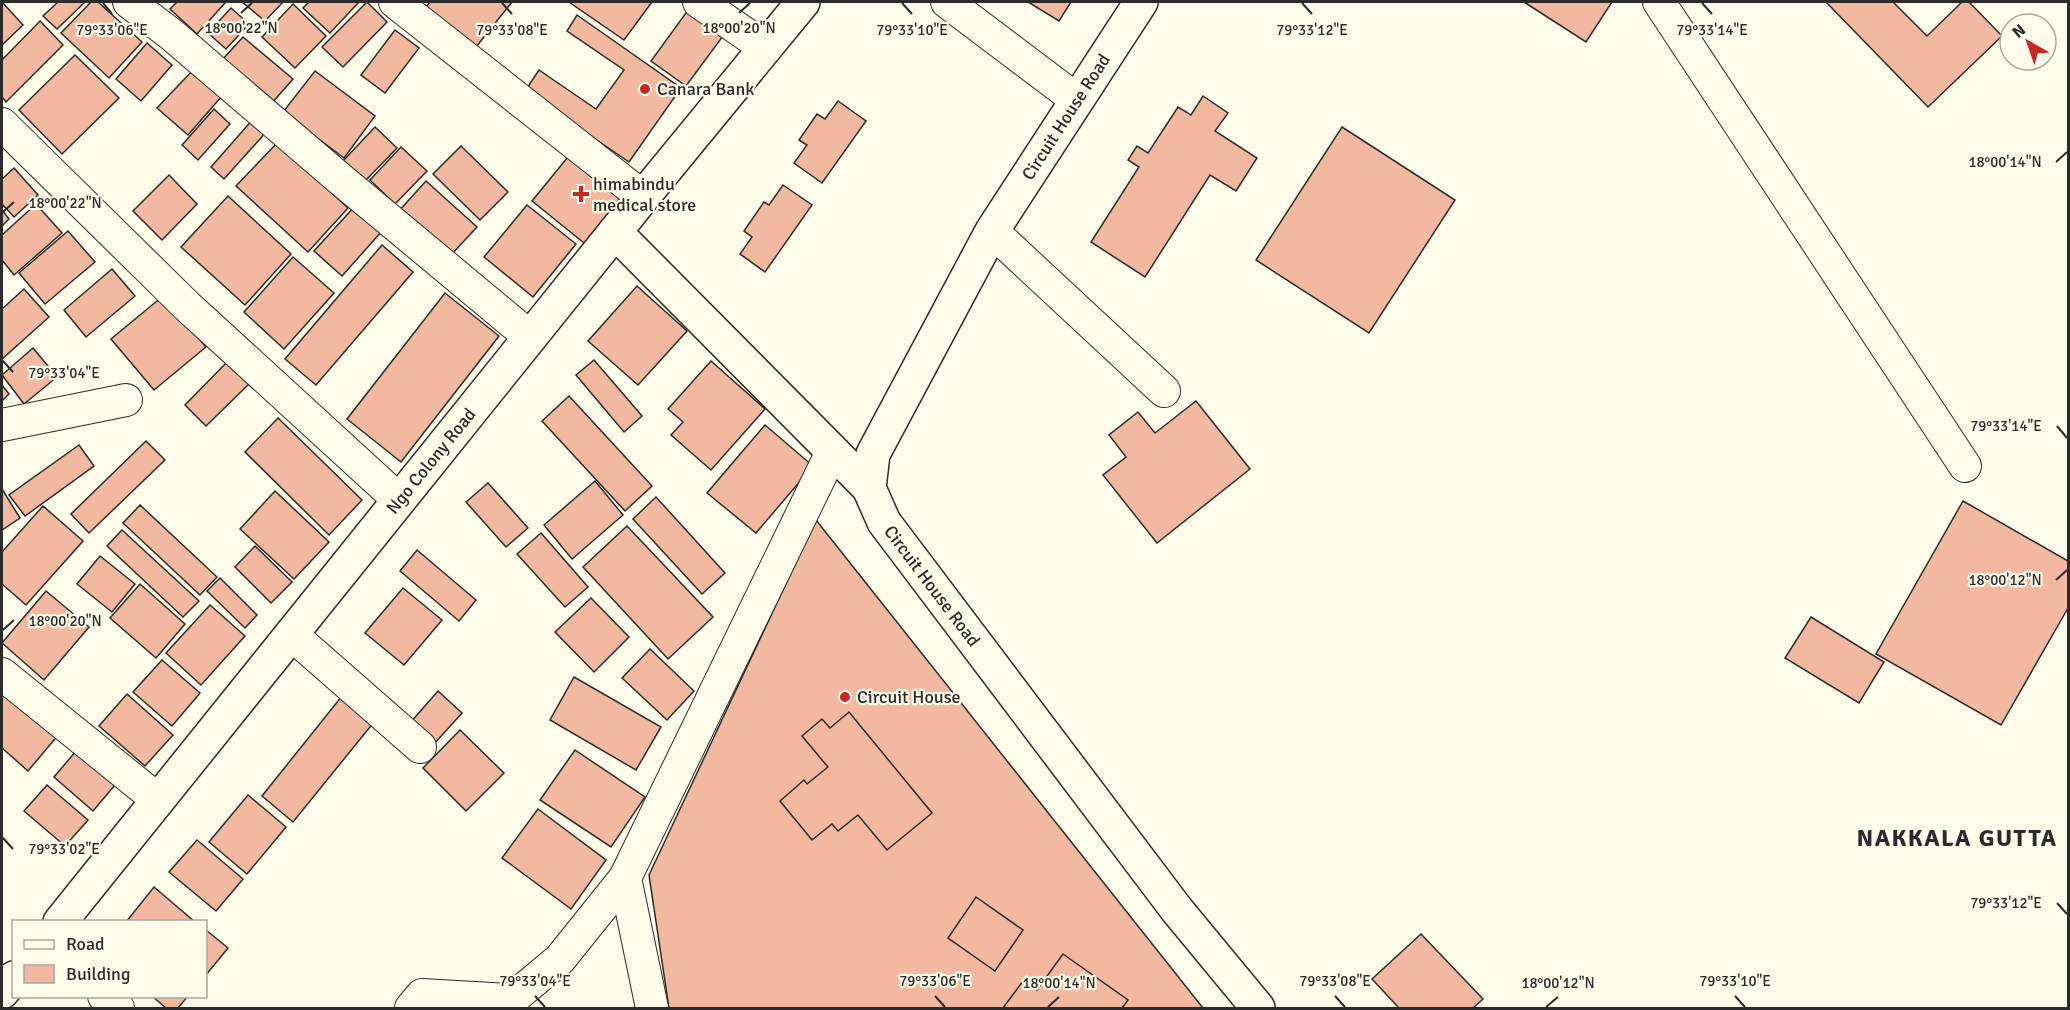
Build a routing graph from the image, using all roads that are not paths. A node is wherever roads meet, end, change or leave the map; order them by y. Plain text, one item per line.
1 (129, 2) edge
2 (395, 2) edge
3 (699, 2) edge
4 (803, 2) edge
5 (947, 2) edge
6 (1141, 2) edge
7 (1659, 2) edge
8 (766, 48) junction
9 (1077, 100) junction
10 (2, 124) edge
11 (643, 197) junction
12 (992, 231) junction
13 (615, 232) junction
14 (530, 337) junction
15 (1164, 391) dead end
16 (126, 400) dead end
17 (2, 425) edge
18 (832, 452) junction
19 (1965, 466) dead end
20 (869, 488) junction
21 (399, 500) junction
22 (291, 634) junction
23 (2, 674) edge
24 (420, 747) dead end
25 (158, 800) junction
26 (625, 878) junction
27 (61, 920) edge
28 (12, 980) edge
29 (2, 992) edge
30 (106, 998) edge
31 (118, 1008) edge
32 (411, 1008) edge
33 (651, 1008) edge
34 (1258, 1008) edge

1 - 14 street
2 - 11 street
3 - 8 street
4 - 8 street, Ngo Colony Road
5 - 9 street
6 - 9 street, Circuit House Road
7 - 19 street
8 - 11 street, Ngo Colony Road
9 - 12 street, Circuit House Road
10 - 21 street
11 - 13 street, Ngo Colony Road
12 - 15 street
12 - 20 street, Circuit House Road
13 - 14 street, Ngo Colony Road
13 - 18 street
14 - 21 street, Ngo Colony Road
16 - 17 street
18 - 20 street
18 - 26 street
20 - 34 street, Circuit House Road
21 - 22 street, Ngo Colony Road
22 - 24 street
22 - 25 street, Ngo Colony Road
23 - 25 street
25 - 27 street, Ngo Colony Road
26 - 32 street
26 - 33 street
28 - 29 street
30 - 31 street

